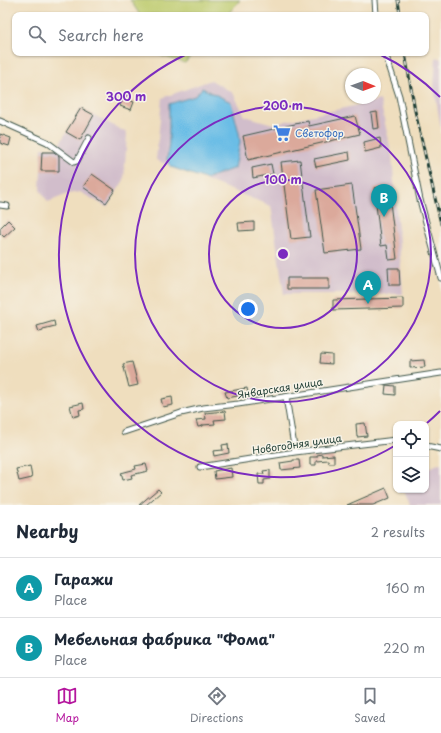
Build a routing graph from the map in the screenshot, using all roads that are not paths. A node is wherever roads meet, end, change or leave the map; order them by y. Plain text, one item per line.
1 (375, 0) edge
2 (376, 12) edge
3 (386, 56) edge
4 (0, 121) edge
5 (89, 138) dead end
6 (0, 205) edge
7 (7, 206) dead end
8 (441, 278) edge
9 (441, 373) edge
10 (286, 397) junction
11 (124, 432) dead end
12 (393, 440) edge
13 (429, 447) edge
14 (441, 449) edge
15 (295, 452) junction
16 (200, 467) dead end

1 - 2 street
3 - 8 street
4 - 5 street
6 - 7 street
9 - 10 street, Январская улица
10 - 11 street, Январская улица
10 - 15 street
12 - 15 street, Новогодняя улица
13 - 14 street
15 - 16 street, Новогодняя улица

